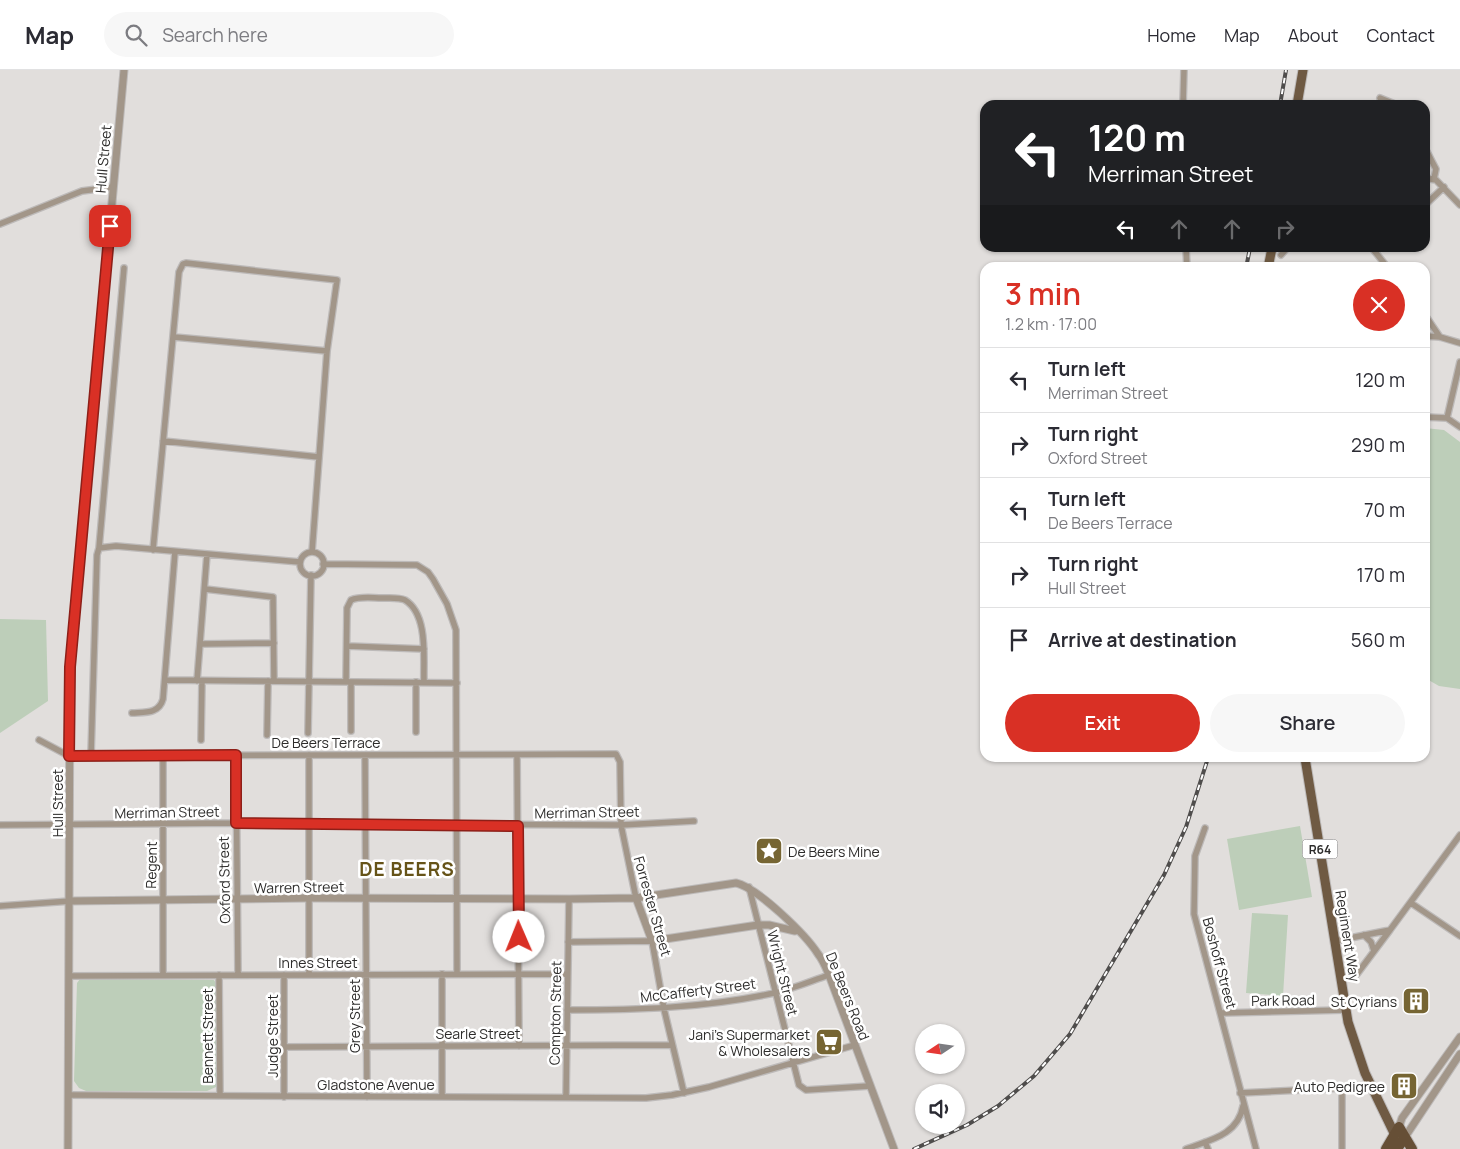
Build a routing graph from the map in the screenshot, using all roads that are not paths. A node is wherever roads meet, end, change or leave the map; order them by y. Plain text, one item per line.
1 (124, 70) edge
2 (1184, 70) edge
3 (1304, 70) edge
4 (1380, 98) dead end
5 (1183, 100) edge
6 (1298, 100) edge
7 (1385, 100) edge
8 (1430, 158) edge
9 (1430, 179) edge
10 (1434, 179) junction
11 (113, 187) junction
12 (1444, 187) junction
13 (1430, 200) edge
14 (1460, 205) edge
15 (0, 224) edge
16 (1284, 252) edge
17 (1281, 255) dead end
18 (124, 268) dead end
19 (1430, 322) edge
20 (1430, 336) edge
21 (1440, 336) junction
22 (174, 337) junction
23 (1460, 342) edge
24 (327, 351) junction
25 (1460, 362) edge
26 (1430, 417) edge
27 (1447, 418) junction
28 (1460, 427) edge
29 (163, 441) junction
30 (319, 457) junction
31 (99, 548) junction
32 (153, 550) junction
33 (175, 552) junction
34 (312, 552) junction
35 (208, 554) junction
36 (300, 562) junction
37 (323, 564) junction
38 (311, 575) junction
39 (205, 589) junction
40 (274, 643) junction
41 (200, 644) junction
42 (347, 646) junction
43 (424, 649) junction
44 (165, 680) junction
45 (200, 681) junction
46 (271, 681) junction
47 (309, 682) junction
48 (349, 682) junction
49 (416, 682) junction
50 (424, 682) junction
51 (457, 683) junction
52 (132, 713) dead end
53 (351, 731) dead end
54 (308, 732) dead end
55 (416, 732) dead end
56 (267, 735) dead end
57 (39, 740) dead end
58 (201, 740) dead end
59 (365, 754) junction
60 (456, 754) junction
61 (90, 755) junction
62 (163, 755) junction
63 (236, 755) junction
64 (309, 755) junction
65 (517, 755) junction
66 (618, 755) joint
67 (69, 756) junction
68 (1307, 762) edge
69 (694, 821) dead end
70 (236, 823) junction
71 (164, 824) junction
72 (309, 824) junction
73 (365, 824) junction
74 (0, 825) edge
75 (68, 825) junction
76 (457, 825) junction
77 (621, 825) junction
78 (518, 826) junction
79 (1205, 828) dead end
80 (1460, 835) edge
81 (736, 883) joint
82 (749, 887) junction
83 (310, 898) junction
84 (366, 898) junction
85 (636, 898) junction
86 (457, 899) junction
87 (518, 899) junction
88 (163, 900) junction
89 (237, 900) junction
90 (569, 900) junction
91 (71, 901) junction
92 (1411, 903) junction
93 (0, 906) edge
94 (758, 925) junction
95 (1390, 930) junction
96 (798, 932) junction
97 (1364, 935) junction
98 (1460, 936) edge
99 (652, 941) junction
100 (1335, 941) junction
101 (568, 942) junction
102 (1374, 951) junction
103 (442, 974) junction
104 (457, 974) junction
105 (520, 974) junction
106 (567, 974) junction
107 (1357, 974) dead end
108 (163, 975) junction
109 (219, 975) junction
110 (238, 975) junction
111 (284, 975) junction
112 (308, 975) junction
113 (366, 975) junction
114 (829, 975) junction
115 (69, 976) junction
116 (775, 993) junction
117 (664, 1009) junction
118 (567, 1010) junction
119 (1345, 1010) junction
120 (1221, 1013) junction
121 (1460, 1037) edge
122 (672, 1045) junction
123 (284, 1046) junction
124 (367, 1046) junction
125 (442, 1046) junction
126 (519, 1046) junction
127 (566, 1046) junction
128 (855, 1046) junction
129 (1460, 1054) edge
130 (792, 1064) junction
131 (1370, 1084) junction
132 (870, 1086) junction
133 (1342, 1088) junction
134 (684, 1093) junction
135 (1240, 1093) junction
136 (68, 1095) junction
137 (220, 1096) junction
138 (284, 1097) junction
139 (367, 1097) junction
140 (442, 1097) junction
141 (566, 1097) junction
142 (1243, 1103) junction
143 (1400, 1140) edge
144 (1205, 1142) junction
145 (68, 1149) edge
146 (894, 1149) edge
147 (1186, 1149) edge
148 (1208, 1149) edge
149 (1256, 1149) edge
150 (1342, 1149) edge
151 (1386, 1149) edge
152 (1412, 1149) edge

1 - 11 street, Hull Street
2 - 5 street
3 - 6 main road
4 - 7 street
8 - 10 street
9 - 10 street
10 - 12 street
11 - 15 street
11 - 67 street, Hull Street
12 - 13 street
12 - 14 street
16 - 17 street
18 - 31 street
19 - 21 street
20 - 21 street
21 - 23 street
22 - 24 street
22 - 24 street
22 - 29 street
24 - 30 street
25 - 27 street
26 - 27 street
27 - 28 street
29 - 30 street
29 - 32 street
30 - 34 street
31 - 32 street
31 - 61 street
32 - 33 street
33 - 35 street
33 - 44 street
34 - 36 street
34 - 37 street
35 - 36 street
35 - 39 street
36 - 38 street
37 - 38 street
37 - 51 street
38 - 47 street
39 - 40 street
39 - 41 street
40 - 41 street
40 - 46 street
41 - 45 street
42 - 43 street
42 - 43 street
42 - 48 street
43 - 50 street
44 - 45 street
44 - 52 street
45 - 46 street
45 - 58 street
46 - 47 street
46 - 56 street
47 - 48 street
47 - 54 street
48 - 49 street
48 - 53 street
49 - 50 street
49 - 55 street
50 - 51 street
51 - 60 street
57 - 67 street
59 - 60 street, De Beers Terrace
59 - 64 street, De Beers Terrace
59 - 73 street, Grey Street
60 - 65 street, De Beers Terrace
60 - 76 street
61 - 62 street, De Beers Terrace
61 - 67 street, De Beers Terrace
62 - 63 street, De Beers Terrace
62 - 71 street, Regent
63 - 64 street, De Beers Terrace
63 - 70 street, Oxford Street
64 - 72 street
65 - 66 street, De Beers Terrace
65 - 78 street
66 - 77 street, Forrester Street
67 - 75 street, Hull Street
68 - 100 main road, Regiment Way / R64
69 - 77 street, Merriman Street
70 - 71 street, Merriman Street
70 - 72 street, Merriman Street
70 - 89 street, Oxford Street
71 - 75 street, Merriman Street
71 - 88 street, Regent
72 - 73 street, Merriman Street
72 - 83 street
73 - 76 street, Merriman Street
73 - 84 street, Grey Street
74 - 75 street, Merriman Street
75 - 91 street, Hull Street
76 - 78 street, Merriman Street
76 - 86 street
77 - 78 street, Merriman Street
77 - 85 street, Forrester Street
78 - 87 street
79 - 120 street, Boshoff Street
80 - 92 street
81 - 82 street, De Beers Road
81 - 85 street, Warren Street
82 - 94 street, Wright Street
82 - 96 street, De Beers Road
83 - 84 street, Warren Street
83 - 89 street, Warren Street
83 - 112 street
84 - 86 street, Warren Street
84 - 113 street, Grey Street
85 - 90 street, Warren Street
85 - 99 street, Forrester Street
86 - 87 street, Warren Street
86 - 104 street
87 - 90 street, Warren Street
87 - 105 street
88 - 89 street, Warren Street
88 - 91 street, Warren Street
88 - 108 street, Regent
89 - 110 street, Oxford Street
90 - 101 street, Compton Street
91 - 93 street
91 - 115 street, Hull Street
92 - 95 street
92 - 98 street
94 - 96 street
94 - 99 street
94 - 116 street, Wright Street
95 - 97 street
95 - 102 street
96 - 114 street, De Beers Road
97 - 100 street
97 - 102 street
99 - 101 street
99 - 117 street, Forrester Street
100 - 119 main road, Regiment Way / R64
101 - 106 street, Compton Street
102 - 107 street
103 - 104 street, Innes Street
103 - 113 street, Innes Street
103 - 125 street
104 - 105 street, Innes Street
105 - 106 street, Innes Street
105 - 126 street
106 - 118 street, Compton Street
108 - 109 street, Innes Street
108 - 115 street, Innes Street
109 - 110 street, Innes Street
109 - 137 street, Bennett Street
110 - 111 street, Innes Street
111 - 112 street, Innes Street
111 - 123 street, Judge Street
112 - 113 street, Innes Street
113 - 124 street, Grey Street
114 - 116 street, McCafferty Street
114 - 128 street, De Beers Road
115 - 136 street, Hull Street
116 - 117 street, McCafferty Street
116 - 130 street, Wright Street
117 - 118 street, McCafferty Street
117 - 122 street, Forrester Street
118 - 127 street, Compton Street
119 - 120 street, Park Road
119 - 131 main road, Regiment Way / R64
120 - 135 street, Boshoff Street
121 - 143 street
122 - 127 street, Searle Street
122 - 134 street, Forrester Street
123 - 124 street, Searle Street
123 - 138 street, Judge Street
124 - 125 street, Searle Street
124 - 139 street, Grey Street
125 - 126 street, Searle Street
125 - 140 street
126 - 127 street, Searle Street
127 - 141 street, Compton Street
128 - 130 street, Gladstone Avenue
128 - 132 street, De Beers Road
129 - 143 street
130 - 132 street, Wright Street
130 - 134 street, Gladstone Avenue
131 - 133 street
131 - 143 main road, Regiment Way / R64
132 - 146 street, De Beers Road
133 - 135 street
133 - 150 street
134 - 141 street, Gladstone Avenue
135 - 142 street, Boshoff Street
136 - 137 street, Gladstone Avenue
136 - 145 street, Hull Street
137 - 138 street, Gladstone Avenue
138 - 139 street, Gladstone Avenue
139 - 140 street, Gladstone Avenue
140 - 141 street, Gladstone Avenue
142 - 144 street
142 - 149 street, Boshoff Street
143 - 151 highway
143 - 152 highway
144 - 147 street
144 - 148 street

